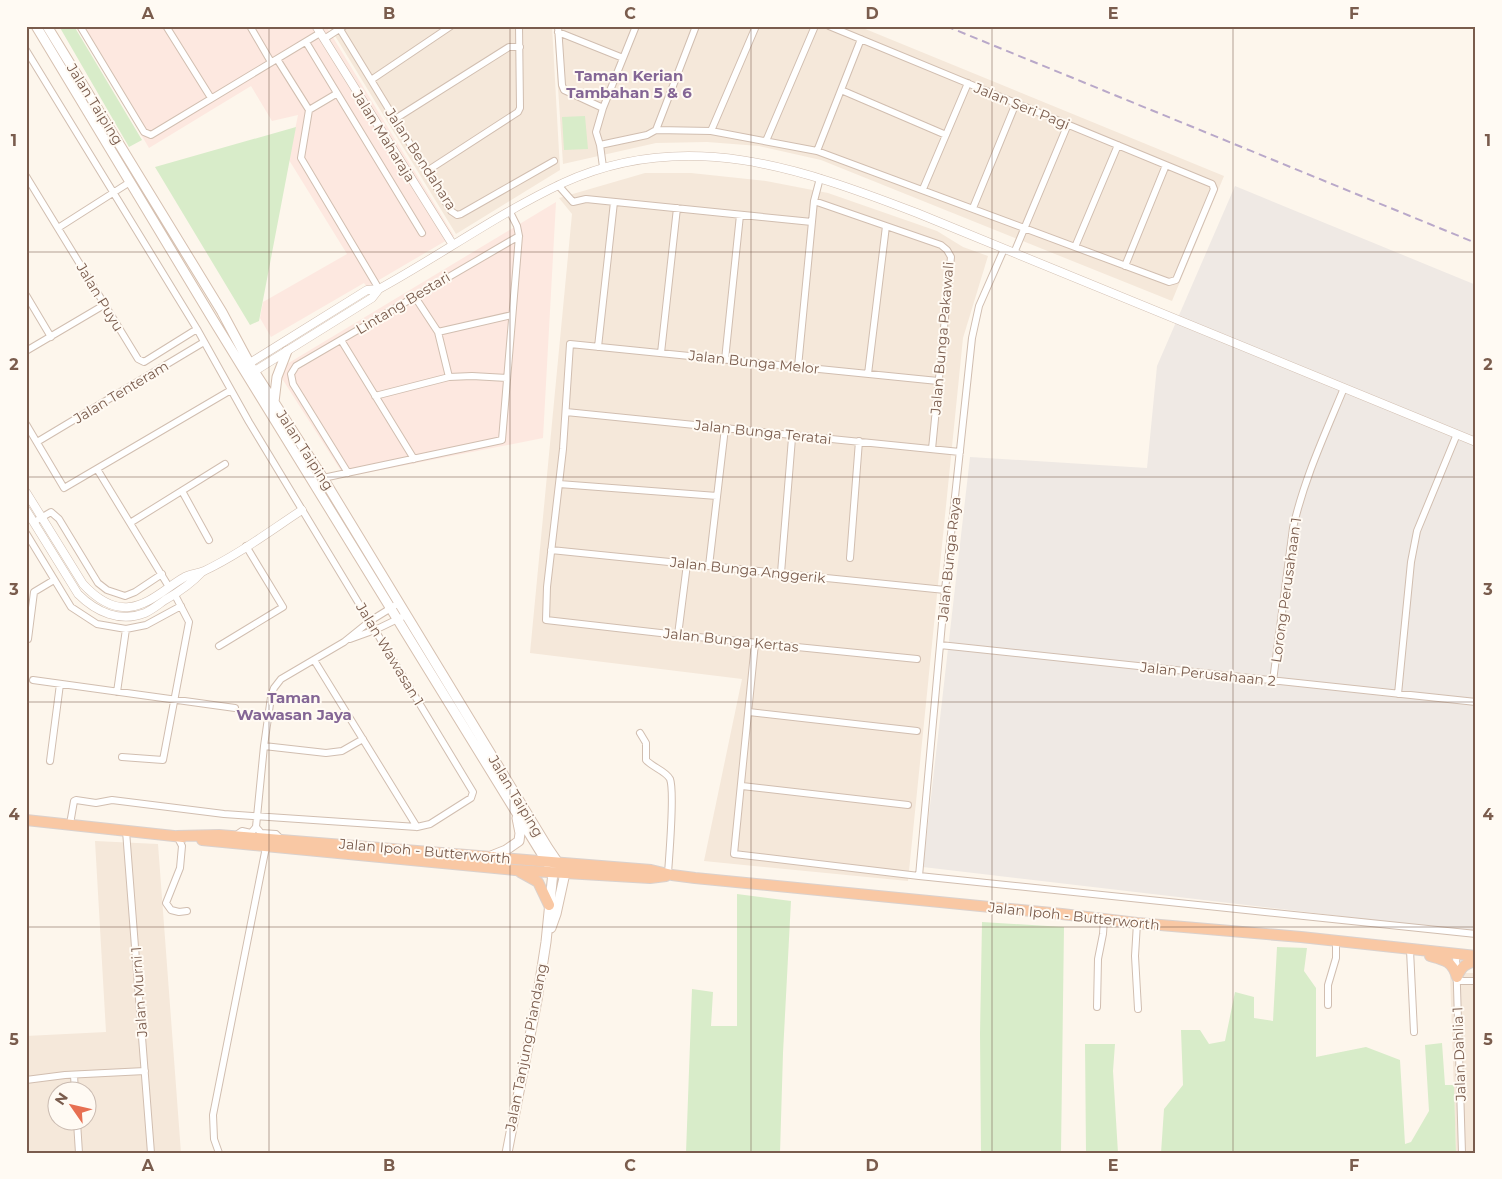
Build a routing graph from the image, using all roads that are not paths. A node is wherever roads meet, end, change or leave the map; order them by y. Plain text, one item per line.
1 (36, 26) edge
2 (47, 26) edge
3 (80, 26) edge
4 (166, 26) edge
5 (250, 26) edge
6 (451, 26) edge
7 (519, 26) edge
8 (636, 26) edge
9 (696, 26) edge
10 (756, 26) edge
11 (815, 26) edge
12 (829, 26) edge
13 (341, 27) edge
14 (558, 29) edge
15 (320, 33) edge
16 (861, 40) junction
17 (306, 42) junction
18 (520, 47) junction
19 (26, 50) edge
20 (623, 58) junction
21 (274, 61) junction
22 (371, 80) junction
23 (968, 83) junction
24 (841, 90) junction
25 (336, 94) junction
26 (211, 98) junction
27 (1016, 103) junction
28 (603, 108) junction
29 (309, 110) junction
30 (395, 119) junction
31 (1068, 124) junction
32 (656, 130) junction
33 (711, 131) junction
34 (946, 135) junction
35 (766, 140) junction
36 (600, 145) junction
37 (1118, 145) junction
38 (818, 151) junction
39 (554, 161) dead end
40 (1166, 165) junction
41 (603, 167) junction
42 (427, 171) junction
43 (26, 176) edge
44 (820, 178) junction
45 (130, 182) junction
46 (558, 186) junction
47 (923, 189) junction
48 (113, 193) junction
49 (814, 201) junction
50 (614, 202) junction
51 (677, 208) junction
52 (973, 208) junction
53 (510, 212) junction
54 (740, 215) junction
55 (812, 222) junction
56 (886, 226) junction
57 (58, 228) junction
58 (1024, 228) junction
59 (422, 233) dead end
60 (519, 236) junction
61 (453, 245) junction
62 (1075, 247) junction
63 (1004, 249) junction
64 (1014, 253) junction
65 (1125, 266) junction
66 (379, 289) junction
67 (26, 296) edge
68 (415, 297) junction
69 (104, 305) junction
70 (512, 315) junction
71 (197, 329) junction
72 (438, 332) junction
73 (52, 336) junction
74 (341, 340) junction
75 (204, 342) junction
76 (598, 347) junction
77 (286, 351) junction
78 (26, 352) edge
79 (661, 353) junction
80 (725, 360) junction
81 (798, 367) junction
82 (248, 369) junction
83 (868, 374) junction
84 (450, 377) junction
85 (507, 378) junction
86 (938, 381) junction
87 (1344, 388) junction
88 (231, 390) junction
89 (375, 396) junction
90 (274, 402) junction
91 (566, 412) junction
92 (26, 424) edge
93 (724, 428) junction
94 (1457, 434) junction
95 (792, 438) dead end
96 (859, 441) junction
97 (37, 442) junction
98 (1476, 442) edge
99 (932, 449) junction
100 (960, 452) junction
101 (414, 459) junction
102 (225, 464) dead end
103 (97, 469) junction
104 (348, 473) junction
105 (323, 478) junction
106 (559, 484) junction
107 (182, 491) junction
108 (26, 492) edge
109 (717, 496) junction
110 (26, 510) edge
111 (302, 510) junction
112 (42, 517) junction
113 (34, 522) junction
114 (130, 523) junction
115 (26, 533) edge
116 (209, 540) dead end
117 (246, 546) junction
118 (551, 550) junction
119 (850, 558) dead end
120 (686, 564) junction
121 (710, 566) junction
122 (204, 571) junction
123 (781, 573) junction
124 (162, 574) junction
125 (54, 580) junction
126 (169, 587) junction
127 (945, 590) junction
128 (175, 595) junction
129 (399, 603) junction
130 (181, 606) junction
131 (390, 608) junction
132 (406, 615) junction
133 (397, 619) junction
134 (370, 621) junction
135 (126, 629) junction
136 (375, 630) junction
137 (678, 635) junction
138 (28, 639) dead end
139 (344, 642) junction
140 (755, 643) junction
141 (940, 645) junction
142 (220, 646) dead end
143 (917, 659) dead end
144 (314, 660) junction
145 (33, 680) dead end
146 (1274, 681) junction
147 (60, 684) junction
148 (116, 692) junction
149 (1398, 694) junction
150 (173, 700) junction
151 (1476, 702) edge
152 (234, 708) dead end
153 (749, 712) junction
154 (917, 731) dead end
155 (640, 734) dead end
156 (363, 739) junction
157 (264, 746) junction
158 (122, 757) dead end
159 (50, 761) dead end
160 (742, 786) junction
161 (908, 806) dead end
162 (515, 811) junction
163 (257, 817) junction
164 (26, 820) edge
165 (70, 824) junction
166 (256, 827) junction
167 (417, 828) junction
168 (126, 831) junction
169 (236, 836) junction
170 (281, 840) junction
171 (180, 844) junction
172 (266, 846) junction
173 (491, 856) junction
174 (546, 861) junction
175 (555, 867) junction
176 (516, 870) junction
177 (565, 872) junction
178 (670, 874) junction
179 (918, 876) junction
180 (550, 905) junction
181 (187, 910) dead end
182 (1104, 918) junction
183 (1137, 923) junction
184 (1476, 934) edge
185 (1336, 941) junction
186 (546, 942) junction
187 (1410, 950) junction
188 (1456, 954) junction
189 (1476, 956) edge
190 (1476, 961) edge
191 (1457, 979) junction
192 (1476, 981) edge
193 (1328, 1005) dead end
194 (1097, 1007) dead end
195 (1138, 1009) dead end
196 (1414, 1032) dead end
197 (145, 1071) junction
198 (74, 1075) junction
199 (26, 1080) edge
200 (74, 1082) edge
201 (78, 1132) edge
202 (79, 1153) edge
203 (151, 1153) edge
204 (219, 1153) edge
205 (506, 1153) edge
206 (1462, 1153) edge

1 - 45 main road, Jalan Taiping
2 - 82 main road, Jalan Taiping
3 - 26 street
4 - 26 street
5 - 21 street
6 - 22 street
7 - 18 street
8 - 20 street
9 - 32 street
10 - 33 street
11 - 35 street
12 - 16 street, Jalan Seri Pagi
13 - 15 street
13 - 22 street, Jalan Bendahara
14 - 20 street
14 - 28 street
15 - 17 street
15 - 61 street, Jalan Maharaja
16 - 23 street, Jalan Seri Pagi
16 - 24 street
17 - 21 street
17 - 25 street
18 - 30 street
18 - 42 street
19 - 48 street, Jalan Wawasan 1
20 - 28 street
21 - 26 street
21 - 29 street
22 - 30 street, Jalan Bendahara
23 - 27 street, Jalan Seri Pagi
23 - 34 street
24 - 34 street
24 - 38 street
25 - 29 street
25 - 59 street
27 - 31 street, Jalan Seri Pagi
27 - 52 street
28 - 36 street
29 - 66 street
30 - 42 street, Jalan Bendahara
31 - 37 street, Jalan Seri Pagi
31 - 58 street
32 - 33 street
32 - 36 street
33 - 35 street
34 - 47 street
35 - 38 street
36 - 41 street
37 - 40 street, Jalan Seri Pagi
37 - 62 street
38 - 47 street
39 - 42 street, Jalan Bendahara
40 - 65 street
40 - 65 street, Jalan Seri Pagi
41 - 44 street
41 - 46 street
43 - 57 street, Jalan Puyu
44 - 49 street
44 - 63 street
45 - 48 street
45 - 82 main road, Jalan Taiping
46 - 50 street
46 - 53 street
47 - 52 street
48 - 57 street
48 - 71 street, Jalan Wawasan 1
49 - 55 street
49 - 56 street, Jalan Bunga Pakawali
50 - 51 street
50 - 76 street
51 - 54 street
51 - 79 street
52 - 58 street
53 - 60 street
53 - 61 street
54 - 55 street
54 - 80 street
55 - 81 street
56 - 83 street
56 - 86 street, Jalan Bunga Pakawali
57 - 69 street, Jalan Puyu
58 - 62 street
58 - 64 street
60 - 68 street, Lintang Bestari
60 - 70 street
61 - 66 street
62 - 65 street
63 - 64 street
63 - 100 street, Jalan Bunga Raya
64 - 87 street
66 - 77 street
66 - 82 street
67 - 73 street
68 - 72 street
68 - 74 street, Lintang Bestari
69 - 71 street, Jalan Puyu
69 - 73 street
70 - 72 street
70 - 85 street
71 - 75 street, Jalan Wawasan 1
72 - 84 street
73 - 78 street
74 - 89 street
74 - 104 street, Lintang Bestari
75 - 88 street, Jalan Wawasan 1
75 - 97 street, Jalan Tenteram
76 - 79 street, Jalan Bunga Melor
76 - 91 street, Jalan Bunga Melor
77 - 82 street
77 - 90 main road
79 - 80 street, Jalan Bunga Melor
80 - 81 street, Jalan Bunga Melor
81 - 83 street, Jalan Bunga Melor
82 - 90 main road, Jalan Taiping
82 - 131 main road, Jalan Taiping
83 - 86 street, Jalan Bunga Melor
84 - 85 street
84 - 89 street
85 - 101 street
86 - 99 street, Jalan Bunga Pakawali
87 - 94 street
87 - 146 street, Lorong Perusahaan 1
88 - 103 street
88 - 111 street, Jalan Wawasan 1
89 - 101 street
90 - 105 main road, Jalan Taiping
91 - 93 street, Jalan Bunga Teratai
91 - 106 street
92 - 97 street
93 - 96 street, Jalan Bunga Teratai
93 - 109 street
94 - 98 street
94 - 149 street
95 - 123 street
96 - 99 street, Jalan Bunga Teratai
96 - 119 street
97 - 103 street
99 - 100 street, Jalan Bunga Teratai
100 - 127 street, Jalan Bunga Raya
101 - 104 street
102 - 107 street
103 - 114 street
104 - 105 street
105 - 129 main road, Jalan Taiping
106 - 109 street
106 - 118 street
107 - 114 street
107 - 116 street
108 - 112 street
109 - 121 street
110 - 113 street
111 - 117 street
111 - 134 street, Jalan Wawasan 1
112 - 113 street
112 - 124 street
112 - 126 street
113 - 128 street
114 - 124 street
115 - 125 street
117 - 122 street
117 - 142 street
118 - 120 street, Jalan Bunga Anggerik
118 - 137 street, Jalan Bunga Kertas
120 - 121 street, Jalan Bunga Anggerik
120 - 137 street
121 - 123 street, Jalan Bunga Anggerik
122 - 126 street
122 - 128 street
123 - 127 street, Jalan Bunga Anggerik
124 - 126 street
125 - 135 street
125 - 138 street
127 - 141 street, Jalan Bunga Raya
128 - 130 street
129 - 131 street
129 - 132 main road, Jalan Taiping
130 - 135 street
130 - 150 street
131 - 133 main road, Jalan Taiping
131 - 134 street
132 - 133 street
132 - 175 main road, Jalan Taiping
133 - 136 street
133 - 162 main road, Jalan Taiping
134 - 136 street, Jalan Wawasan 1
134 - 139 street
135 - 148 street
136 - 139 street
136 - 167 street, Jalan Wawasan 1
137 - 140 street, Jalan Bunga Kertas
139 - 144 street
140 - 143 street, Jalan Bunga Kertas
140 - 153 street
141 - 146 street, Jalan Perusahaan 2
141 - 179 street, Jalan Bunga Raya
144 - 156 street
144 - 157 street
145 - 147 street
146 - 149 street, Jalan Perusahaan 2
147 - 148 street
147 - 159 street
148 - 150 street
149 - 151 street, Jalan Perusahaan 2
150 - 152 street
150 - 158 street
153 - 154 street
153 - 160 street
155 - 178 street
156 - 157 street
156 - 167 street
157 - 163 street
160 - 161 street
160 - 179 street
162 - 173 main road
162 - 174 main road, Jalan Taiping
163 - 165 street
163 - 166 street
163 - 167 street
164 - 165 highway, Jalan Ipoh - Butterworth
165 - 168 highway, Jalan Ipoh - Butterworth
166 - 169 street
166 - 170 street
168 - 171 highway, Jalan Ipoh - Butterworth
168 - 197 street, Jalan Murni 1
169 - 170 highway, Jalan Ipoh - Butterworth
169 - 171 highway, Jalan Ipoh - Butterworth
170 - 173 highway, Jalan Ipoh - Butterworth
171 - 172 highway, Jalan Ipoh - Butterworth
171 - 181 street
172 - 176 highway, Jalan Ipoh - Butterworth
172 - 204 street
173 - 174 highway, Jalan Ipoh - Butterworth
174 - 175 highway, Jalan Ipoh - Butterworth
175 - 176 highway, Jalan Ipoh - Butterworth
175 - 177 highway, Jalan Ipoh - Butterworth
175 - 178 highway, Jalan Ipoh - Butterworth
175 - 180 main road, Jalan Tanjung Piandang
176 - 180 highway
177 - 178 highway, Jalan Ipoh - Butterworth
177 - 186 main road, Jalan Tanjung Piandang
178 - 182 highway, Jalan Ipoh - Butterworth
179 - 184 street
180 - 186 main road, Jalan Tanjung Piandang
182 - 183 highway, Jalan Ipoh - Butterworth
182 - 194 street
183 - 185 highway, Jalan Ipoh - Butterworth
183 - 195 street
185 - 187 highway, Jalan Ipoh - Butterworth
185 - 193 street
186 - 205 main road, Jalan Tanjung Piandang
187 - 188 highway, Jalan Ipoh - Butterworth
187 - 191 highway
187 - 196 street
188 - 189 highway, Jalan Ipoh - Butterworth
188 - 191 street, Jalan Dahlia 1
190 - 191 highway
191 - 192 street
191 - 206 street, Jalan Dahlia 1
197 - 198 street
197 - 203 street, Jalan Murni 1
198 - 199 street
198 - 200 street
201 - 202 street

